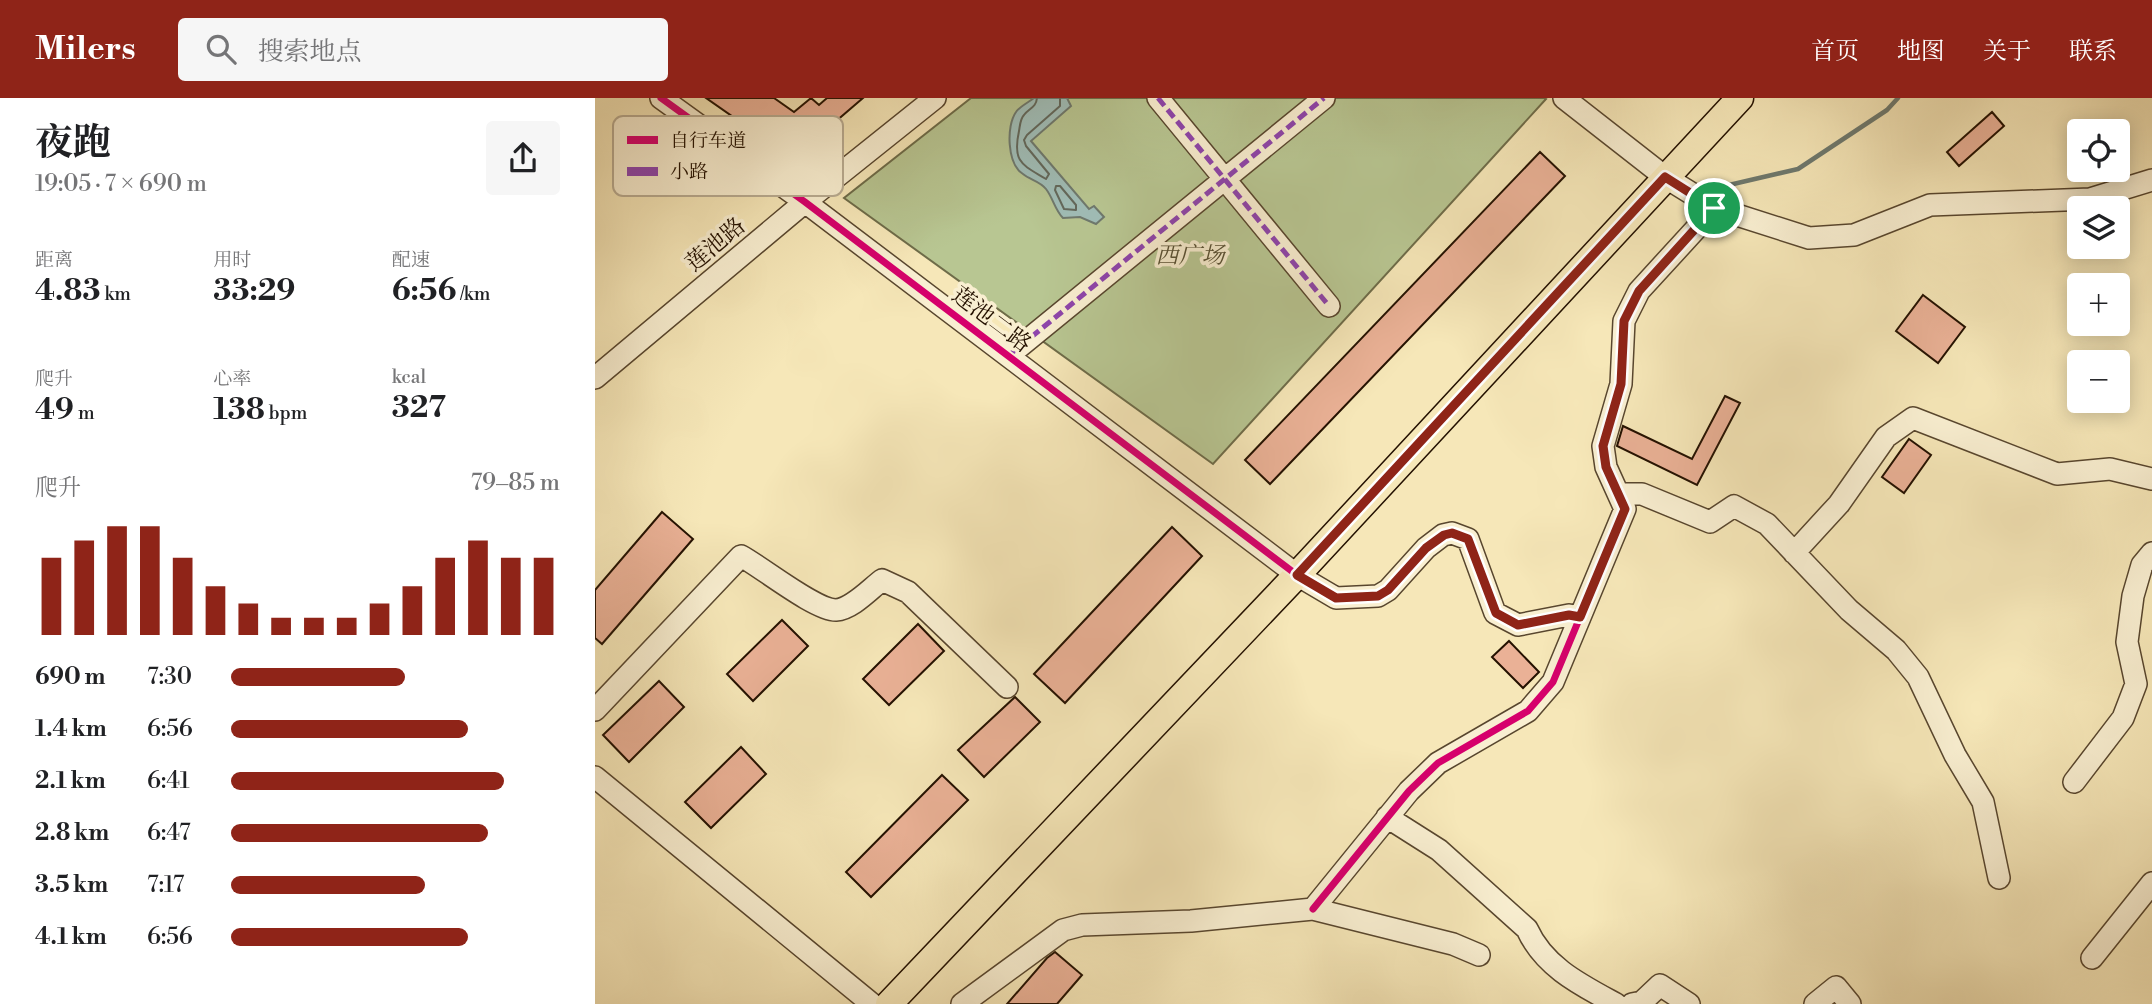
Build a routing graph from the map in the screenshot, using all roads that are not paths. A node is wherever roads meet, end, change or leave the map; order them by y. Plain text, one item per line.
1 (661, 98) edge
2 (935, 98) edge
3 (1159, 98) edge
4 (1324, 98) edge
5 (1565, 98) edge
6 (1740, 98) edge
7 (686, 116) edge
8 (843, 172) edge
9 (1665, 177) junction
10 (1225, 179) junction
11 (2152, 180) edge
12 (797, 196) edge
13 (812, 196) edge
14 (805, 202) junction
15 (1714, 208) junction
16 (1329, 306) dead end
17 (1008, 356) junction
18 (595, 378) edge
19 (2152, 479) edge
20 (1620, 494) junction
21 (1794, 553) junction
22 (2152, 553) edge
23 (1297, 575) junction
24 (1580, 617) junction
25 (1007, 687) dead end
26 (595, 710) edge
27 (595, 777) edge
28 (2074, 782) dead end
29 (1387, 817) junction
30 (1999, 878) dead end
31 (2152, 883) edge
32 (1313, 909) junction
33 (1479, 955) dead end
34 (2092, 958) dead end
35 (872, 1004) edge
36 (889, 1004) edge
37 (962, 1004) edge
38 (1616, 1004) edge
39 (1632, 1004) edge
40 (1689, 1004) edge
41 (1815, 1004) edge
42 (1850, 1004) edge

1 - 7 street, 莲池二路
2 - 8 street, 莲池路
3 - 10 street
4 - 10 street
5 - 9 street
6 - 9 main road
9 - 15 street
9 - 23 main road
10 - 16 street
10 - 17 street
11 - 15 street
12 - 14 street, 莲池二路
13 - 14 street, 莲池路
14 - 17 street, 莲池二路
14 - 18 street, 莲池路
15 - 20 street
17 - 23 street, 莲池二路
19 - 21 street
20 - 21 street
20 - 24 street
21 - 30 street
22 - 28 street
23 - 24 street, 莲池二路
23 - 36 main road
24 - 29 street
25 - 26 street
27 - 35 street
29 - 32 street
29 - 38 street
31 - 34 street
32 - 33 street
32 - 37 street
39 - 40 street
41 - 42 street

